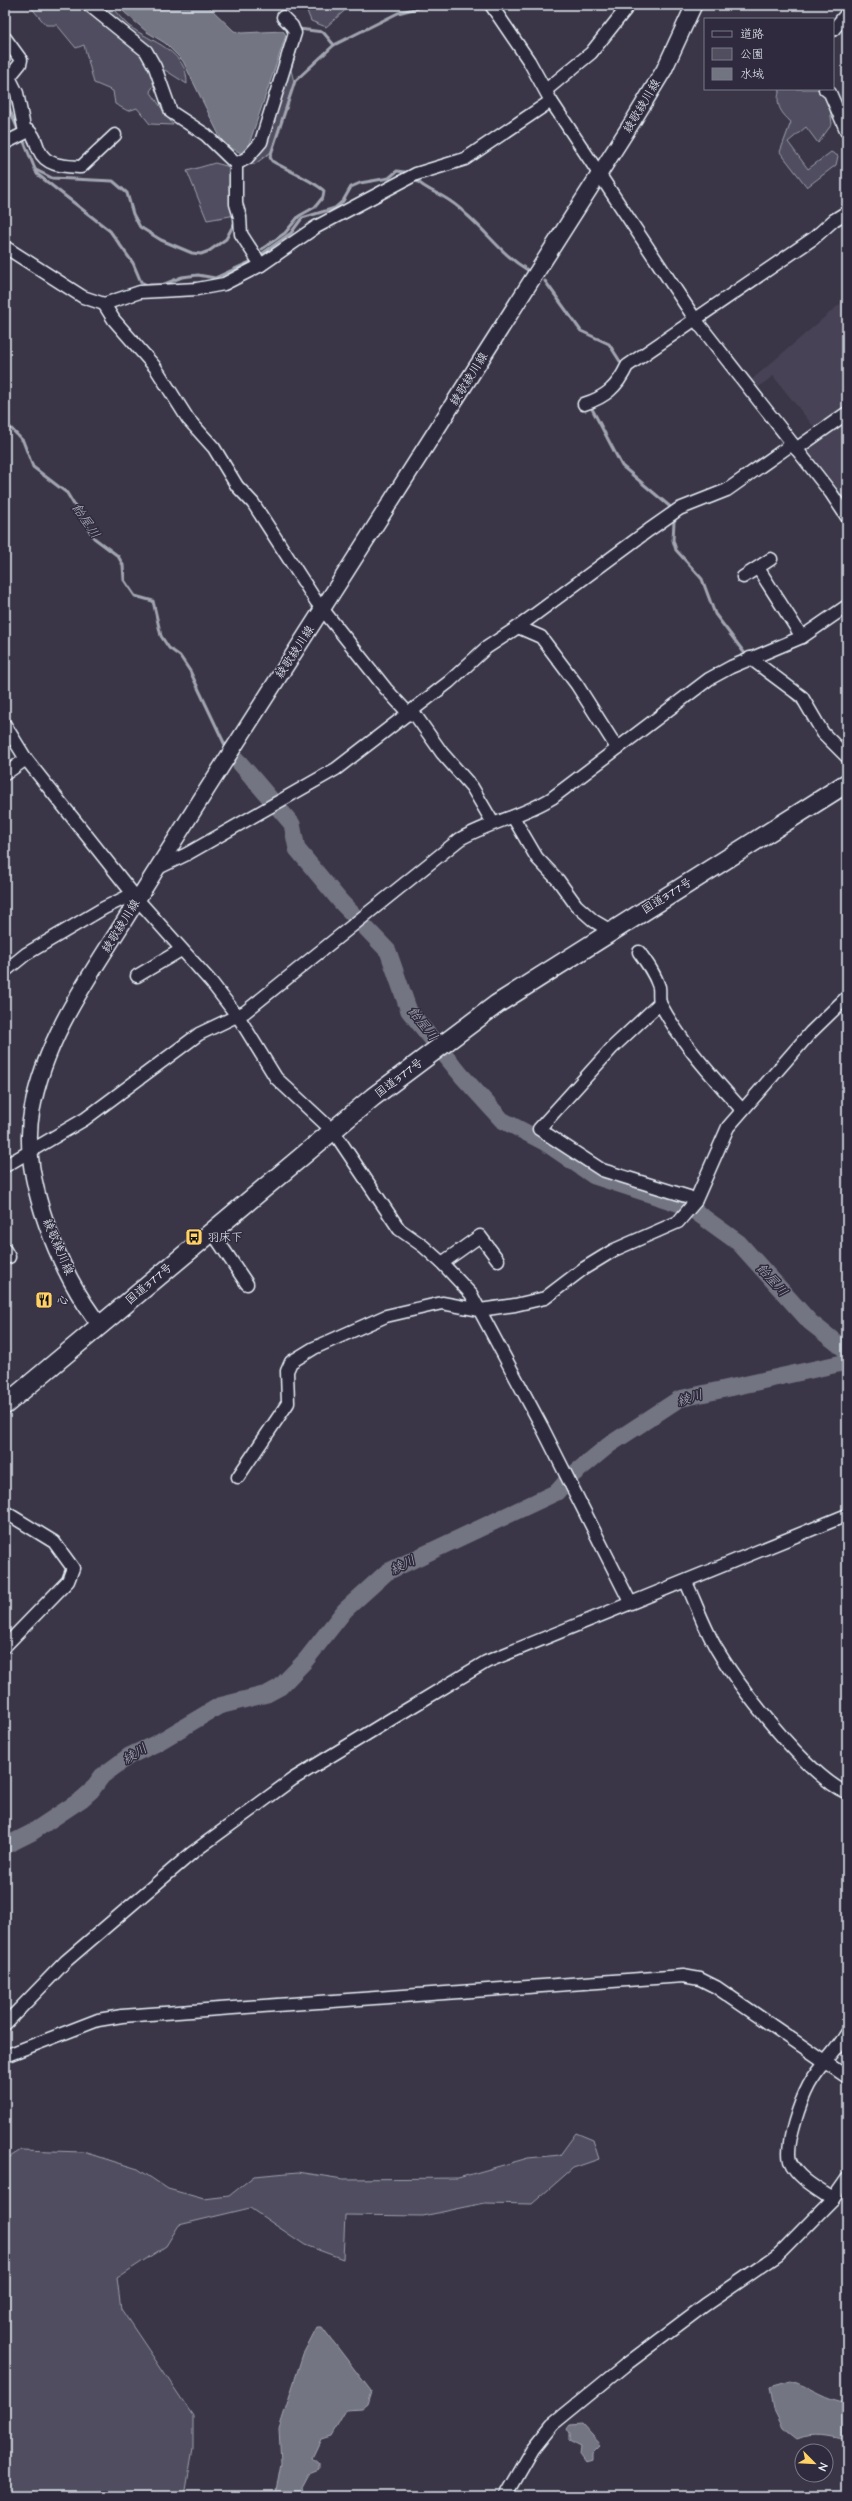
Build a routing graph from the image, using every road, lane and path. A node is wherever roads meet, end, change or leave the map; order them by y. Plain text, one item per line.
1 (89, 5) edge
2 (491, 5) edge
3 (629, 5) edge
4 (694, 5) edge
5 (847, 13) edge
6 (283, 17) dead end
7 (834, 29) edge
8 (5, 38) edge
9 (826, 90) edge
10 (548, 96) junction
11 (847, 132) edge
12 (22, 133) junction
13 (115, 135) dead end
14 (5, 143) edge
15 (236, 164) junction
16 (599, 175) junction
17 (847, 212) edge
18 (5, 247) edge
19 (258, 260) junction
20 (104, 304) junction
21 (695, 319) junction
22 (588, 403) dead end
23 (847, 413) edge
24 (794, 447) junction
25 (847, 517) edge
26 (771, 559) dead end
27 (758, 568) junction
28 (743, 578) dead end
29 (847, 606) edge
30 (322, 609) junction
31 (518, 628) junction
32 (802, 637) junction
33 (750, 658) junction
34 (409, 714) junction
35 (5, 725) edge
36 (617, 748) junction
37 (847, 757) edge
38 (26, 759) junction
39 (5, 774) edge
40 (847, 783) edge
41 (512, 817) junction
42 (493, 823) junction
43 (156, 869) junction
44 (135, 897) junction
45 (611, 931) junction
46 (181, 950) junction
47 (639, 952) dead end
48 (5, 971) edge
49 (137, 976) dead end
50 (847, 997) edge
51 (660, 1003) junction
52 (236, 1016) junction
53 (742, 1110) junction
54 (334, 1132) junction
55 (29, 1151) junction
56 (5, 1166) edge
57 (695, 1202) junction
58 (212, 1232) junction
59 (498, 1260) dead end
60 (442, 1263) junction
61 (247, 1284) dead end
62 (480, 1310) junction
63 (100, 1325) junction
64 (5, 1405) edge
65 (238, 1477) dead end
66 (5, 1512) edge
67 (847, 1515) edge
68 (686, 1582) junction
69 (628, 1598) junction
70 (5, 1646) edge
71 (847, 1793) edge
72 (5, 2024) edge
73 (847, 2033) edge
74 (5, 2056) edge
75 (825, 2063) junction
76 (847, 2077) edge
77 (847, 2179) edge
78 (833, 2200) junction
79 (506, 2496) edge

1 - 15 street
2 - 10 street
3 - 10 street
4 - 16 main road, 綾歌綾川線
5 - 7 street
6 - 15 street
8 - 12 street
9 - 11 street
10 - 16 street
10 - 19 street
12 - 13 street
12 - 14 street
15 - 19 street
16 - 21 street
16 - 30 main road, 綾歌綾川線
17 - 21 street
18 - 20 street
19 - 20 street
20 - 30 street
21 - 22 street
21 - 24 street
23 - 24 street
24 - 25 street
24 - 31 street
26 - 27 street
27 - 28 street
27 - 32 street
29 - 32 street
30 - 34 street
30 - 43 main road, 綾歌綾川線
31 - 34 street
31 - 36 street
32 - 33 street
33 - 36 street
33 - 37 street
34 - 42 street
34 - 43 street
35 - 38 street
36 - 41 street
38 - 39 street
38 - 44 street
40 - 45 highway, 国道377号
41 - 42 street
41 - 45 street
42 - 52 street
43 - 44 main road, 綾歌綾川線
44 - 46 street
44 - 48 street
44 - 55 main road, 綾歌綾川線
45 - 54 highway, 国道377号
46 - 49 street
46 - 52 street
47 - 51 street
50 - 53 street
51 - 53 street
51 - 57 street
52 - 54 street
52 - 55 street
53 - 57 street
54 - 58 highway, 国道377号
54 - 60 street
55 - 56 street
55 - 63 main road, 綾歌綾川線
57 - 62 street
58 - 61 street
58 - 63 highway, 国道377号
59 - 60 street
60 - 62 street
62 - 65 street
62 - 69 street
63 - 64 highway, 国道377号
66 - 70 street
67 - 68 street
68 - 69 street
68 - 71 street
69 - 72 street
73 - 75 street
74 - 75 street
75 - 76 street
75 - 78 street
77 - 78 street
78 - 79 street

